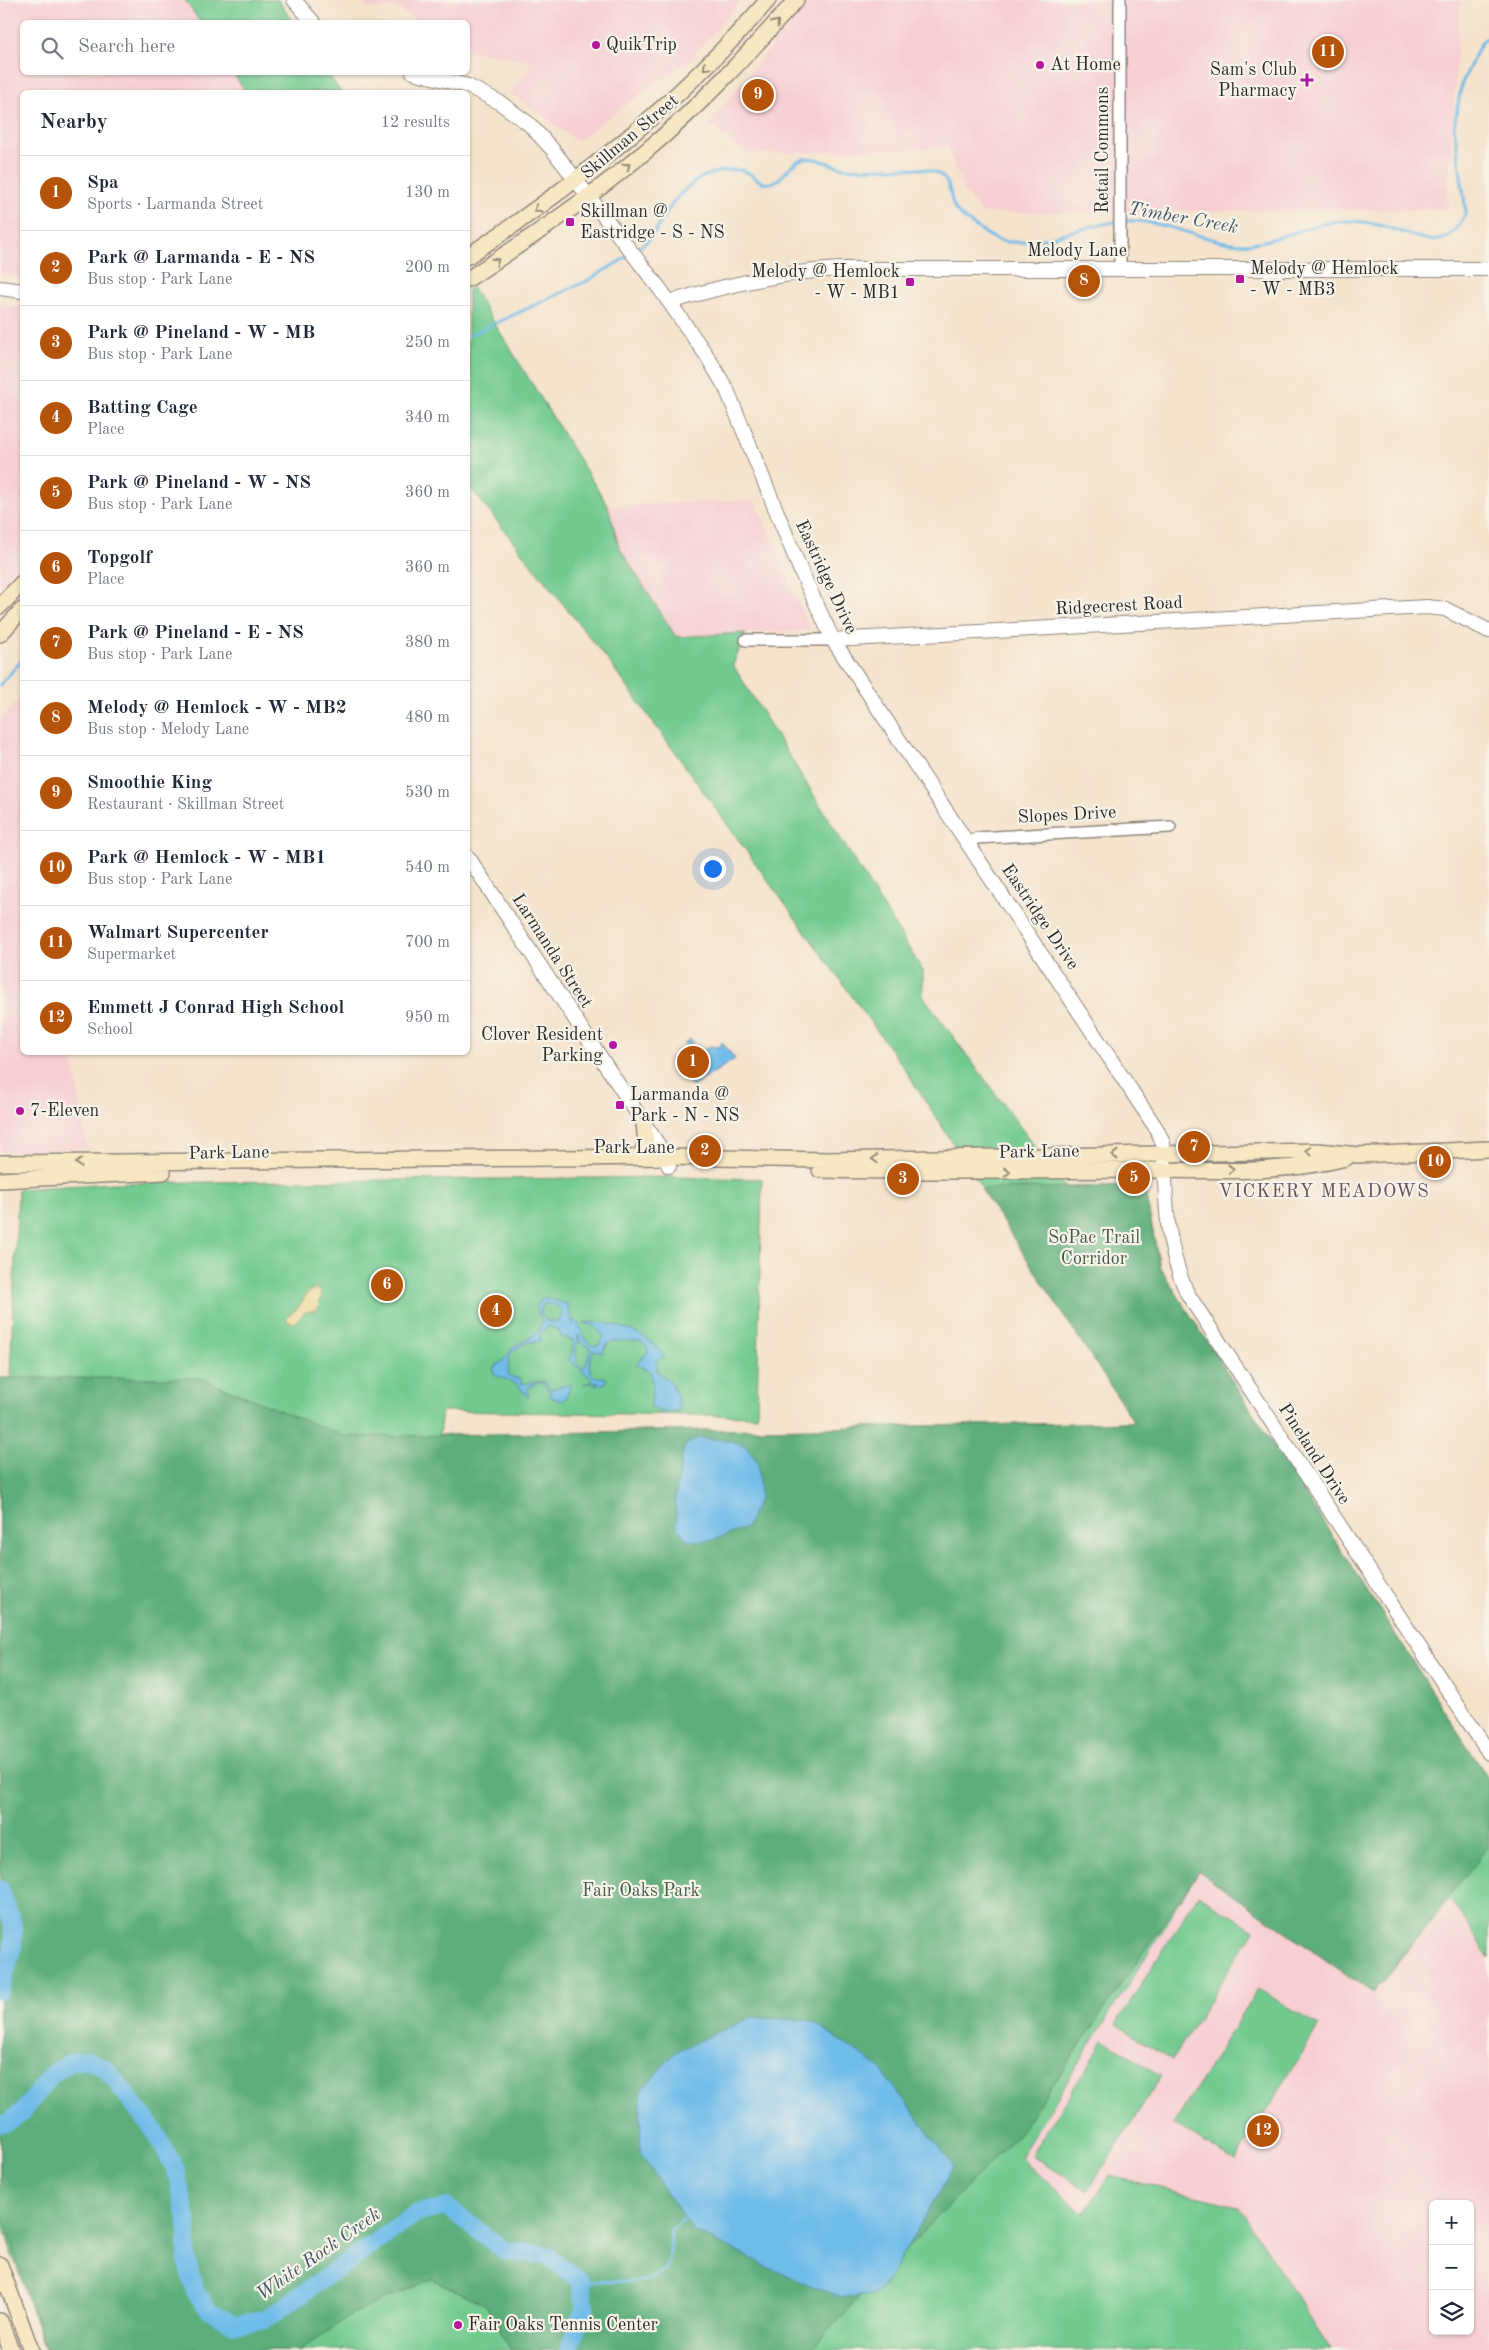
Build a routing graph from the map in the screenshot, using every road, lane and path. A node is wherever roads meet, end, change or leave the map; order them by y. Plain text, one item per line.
1 (294, 0) edge
2 (768, 0) edge
3 (796, 0) edge
4 (1120, 0) edge
5 (311, 20) edge
6 (740, 32) junction
7 (755, 46) junction
8 (425, 75) edge
9 (576, 180) junction
10 (589, 196) junction
11 (470, 255) edge
12 (1120, 269) junction
13 (1489, 269) edge
14 (470, 279) edge
15 (0, 288) edge
16 (20, 291) edge
17 (670, 302) junction
18 (20, 585) edge
19 (0, 606) edge
20 (20, 612) edge
21 (1489, 631) edge
22 (0, 634) edge
23 (746, 640) dead end
24 (833, 640) junction
25 (1170, 827) dead end
26 (968, 843) junction
27 (470, 860) edge
28 (644, 1123) junction
29 (1489, 1149) edge
30 (958, 1156) junction
31 (639, 1157) junction
32 (667, 1161) junction
33 (1164, 1162) junction
34 (0, 1163) edge
35 (850, 1165) junction
36 (959, 1172) junction
37 (0, 1180) edge
38 (1489, 1753) edge
39 (0, 2265) edge
40 (3, 2281) edge
41 (0, 2321) edge
42 (11, 2350) edge
43 (30, 2350) edge

1 - 5 street
2 - 6 main road, Skillman Street
7 -> 3 main road, Skillman Street
4 - 12 street, Retail Commons
6 - 7 main road
6 -> 9 main road, Skillman Street
10 -> 7 main road, Skillman Street
8 - 9 street, Eastridge Drive
9 - 10 street, Eastridge Drive
9 -> 11 main road, Skillman Street
14 -> 10 main road, Skillman Street
10 - 17 street, Eastridge Drive
12 - 13 street, Melody Lane
12 - 17 street, Melody Lane
15 - 16 street
17 - 24 street, Eastridge Drive
18 - 19 main road
20 - 22 main road
21 - 24 street, Ridgecrest Road
23 - 24 street, Ridgecrest Road
24 - 26 street, Eastridge Drive
25 - 26 street, Slopes Drive
26 - 33 street, Eastridge Drive
27 - 28 street, Larmanda Street
28 - 31 main road
28 - 32 street, Larmanda Street
29 - 33 main road, Park Lane
33 -> 30 main road, Park Lane
30 -> 35 main road, Park Lane
30 - 36 main road
31 - 32 main road, Park Lane
31 -> 34 main road, Park Lane
32 - 35 main road, Park Lane
32 - 37 main road, Park Lane
36 -> 33 main road, Park Lane
33 - 38 street, Pineland Drive
35 - 36 main road, Park Lane
39 - 40 main road
40 - 43 main road
41 - 42 main road

